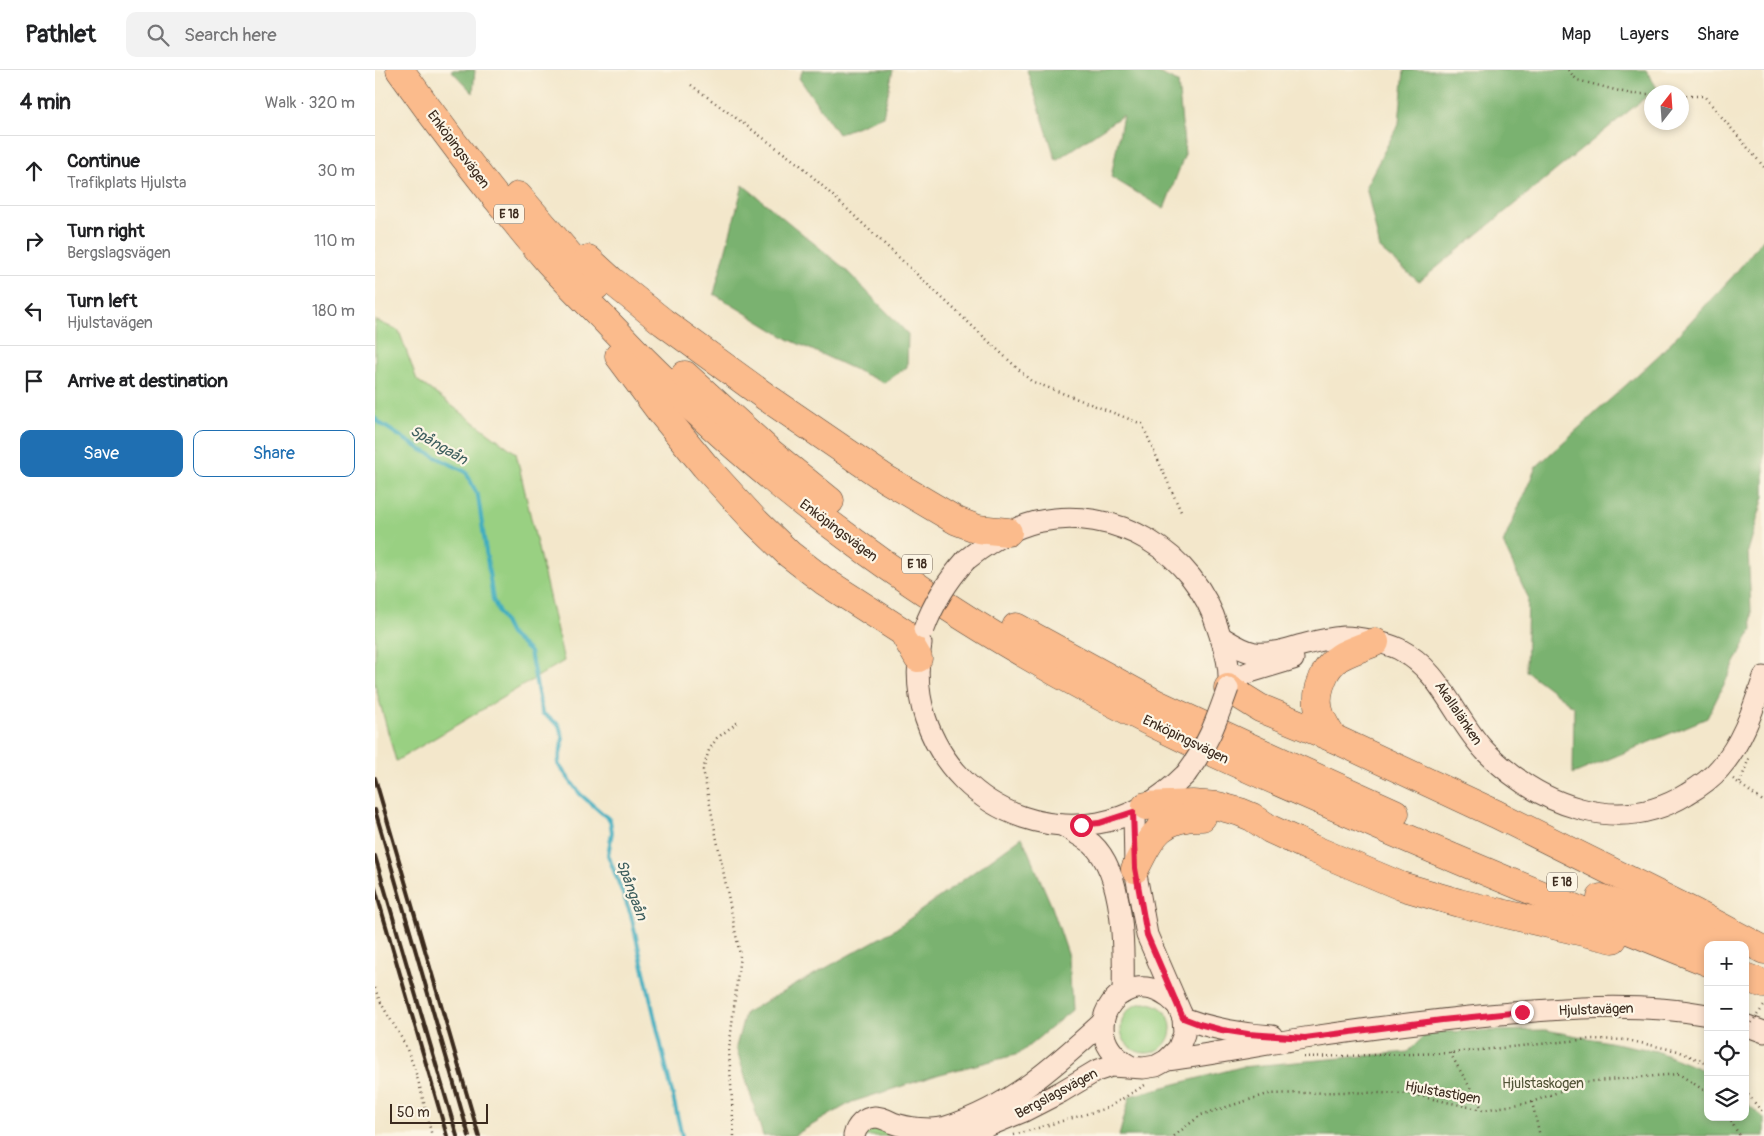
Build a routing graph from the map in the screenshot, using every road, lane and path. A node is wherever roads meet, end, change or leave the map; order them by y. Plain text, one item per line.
1 (400, 70) edge
2 (423, 70) edge
3 (1568, 70) edge
4 (691, 85) dead end
5 (1644, 94) edge
6 (1689, 96) edge
7 (1764, 167) edge
8 (513, 190) junction
9 (552, 265) junction
10 (1182, 514) dead end
11 (1008, 532) junction
12 (1221, 637) junction
13 (1375, 642) junction
14 (918, 658) junction
15 (1764, 677) edge
16 (1229, 685) junction
17 (738, 722) dead end
18 (1333, 738) junction
19 (1740, 783) dead end
20 (1764, 802) edge
21 (1140, 809) junction
22 (1062, 825) junction
23 (1403, 826) junction
24 (1270, 829) junction
25 (1135, 868) junction
26 (1764, 950) edge
27 (1704, 953) edge
28 (1704, 954) edge
29 (1749, 957) edge
30 (1764, 963) edge
31 (1749, 978) edge
32 (1764, 984) edge
33 (375, 988) edge
34 (1123, 992) junction
35 (1764, 1006) edge
36 (1180, 1012) junction
37 (1704, 1014) edge
38 (1103, 1022) junction
39 (1749, 1026) edge
40 (1746, 1031) edge
41 (1764, 1032) edge
42 (1301, 1047) junction
43 (1450, 1053) junction
44 (1167, 1060) junction
45 (1704, 1062) edge
46 (1130, 1066) junction
47 (1149, 1082) dead end
48 (1704, 1090) edge
49 (1749, 1096) edge
50 (1532, 1102) junction
51 (1483, 1110) junction
52 (1764, 1114) edge
53 (1730, 1121) edge
54 (897, 1130) edge
55 (432, 1136) edge
56 (734, 1136) edge
57 (854, 1136) edge
58 (955, 1136) edge
59 (1010, 1136) edge
60 (1174, 1136) edge
61 (1540, 1136) edge
62 (1740, 1136) edge

1 - 9 highway, Enköpingsvägen / E 18
2 - 8 highway, Enköpingsvägen / E 18
3 - 5 path
4 - 10 path
6 - 7 path
8 - 11 highway
8 - 23 highway, Enköpingsvägen / E 18
9 - 14 highway
9 - 23 highway, Enköpingsvägen / E 18
11 - 12 main road
11 - 14 main road, bridge
12 - 13 main road, Akallalänken
12 - 16 main road
13 - 15 main road, Akallalänken
13 - 16 main road, Akallalänken
13 - 18 highway
14 - 22 main road
16 - 18 highway
16 - 21 main road, bridge
17 - 56 path
18 - 26 highway
19 - 20 path
21 - 22 main road
21 - 24 highway
21 - 25 main road
22 - 34 main road
23 - 27 highway, E 18
24 - 25 highway
24 - 28 highway
25 - 36 main road
29 - 30 highway
31 - 32 highway
33 - 55 path
34 - 36 main road
34 - 38 main road, Bergslagsvägen
35 - 40 path, bridge
36 - 42 main road, Hjulstavägen
36 - 44 main road
37 - 42 main road, Hjulstavägen
38 - 46 main road
38 - 54 main road, Bergslagsvägen
39 - 41 main road
42 - 43 path
42 - 44 main road, Hjulstavägen
43 - 45 path
43 - 51 path
44 - 46 main road, Bergslagsvägen
46 - 58 main road, Bergslagsvägen
47 - 59 path
48 - 50 path, Hjulstastigen
49 - 52 path
50 - 51 path, Hjulstastigen
50 - 61 path
51 - 60 path, Hjulstastigen
53 - 62 path
54 - 57 main road, Bergslagsvägen

